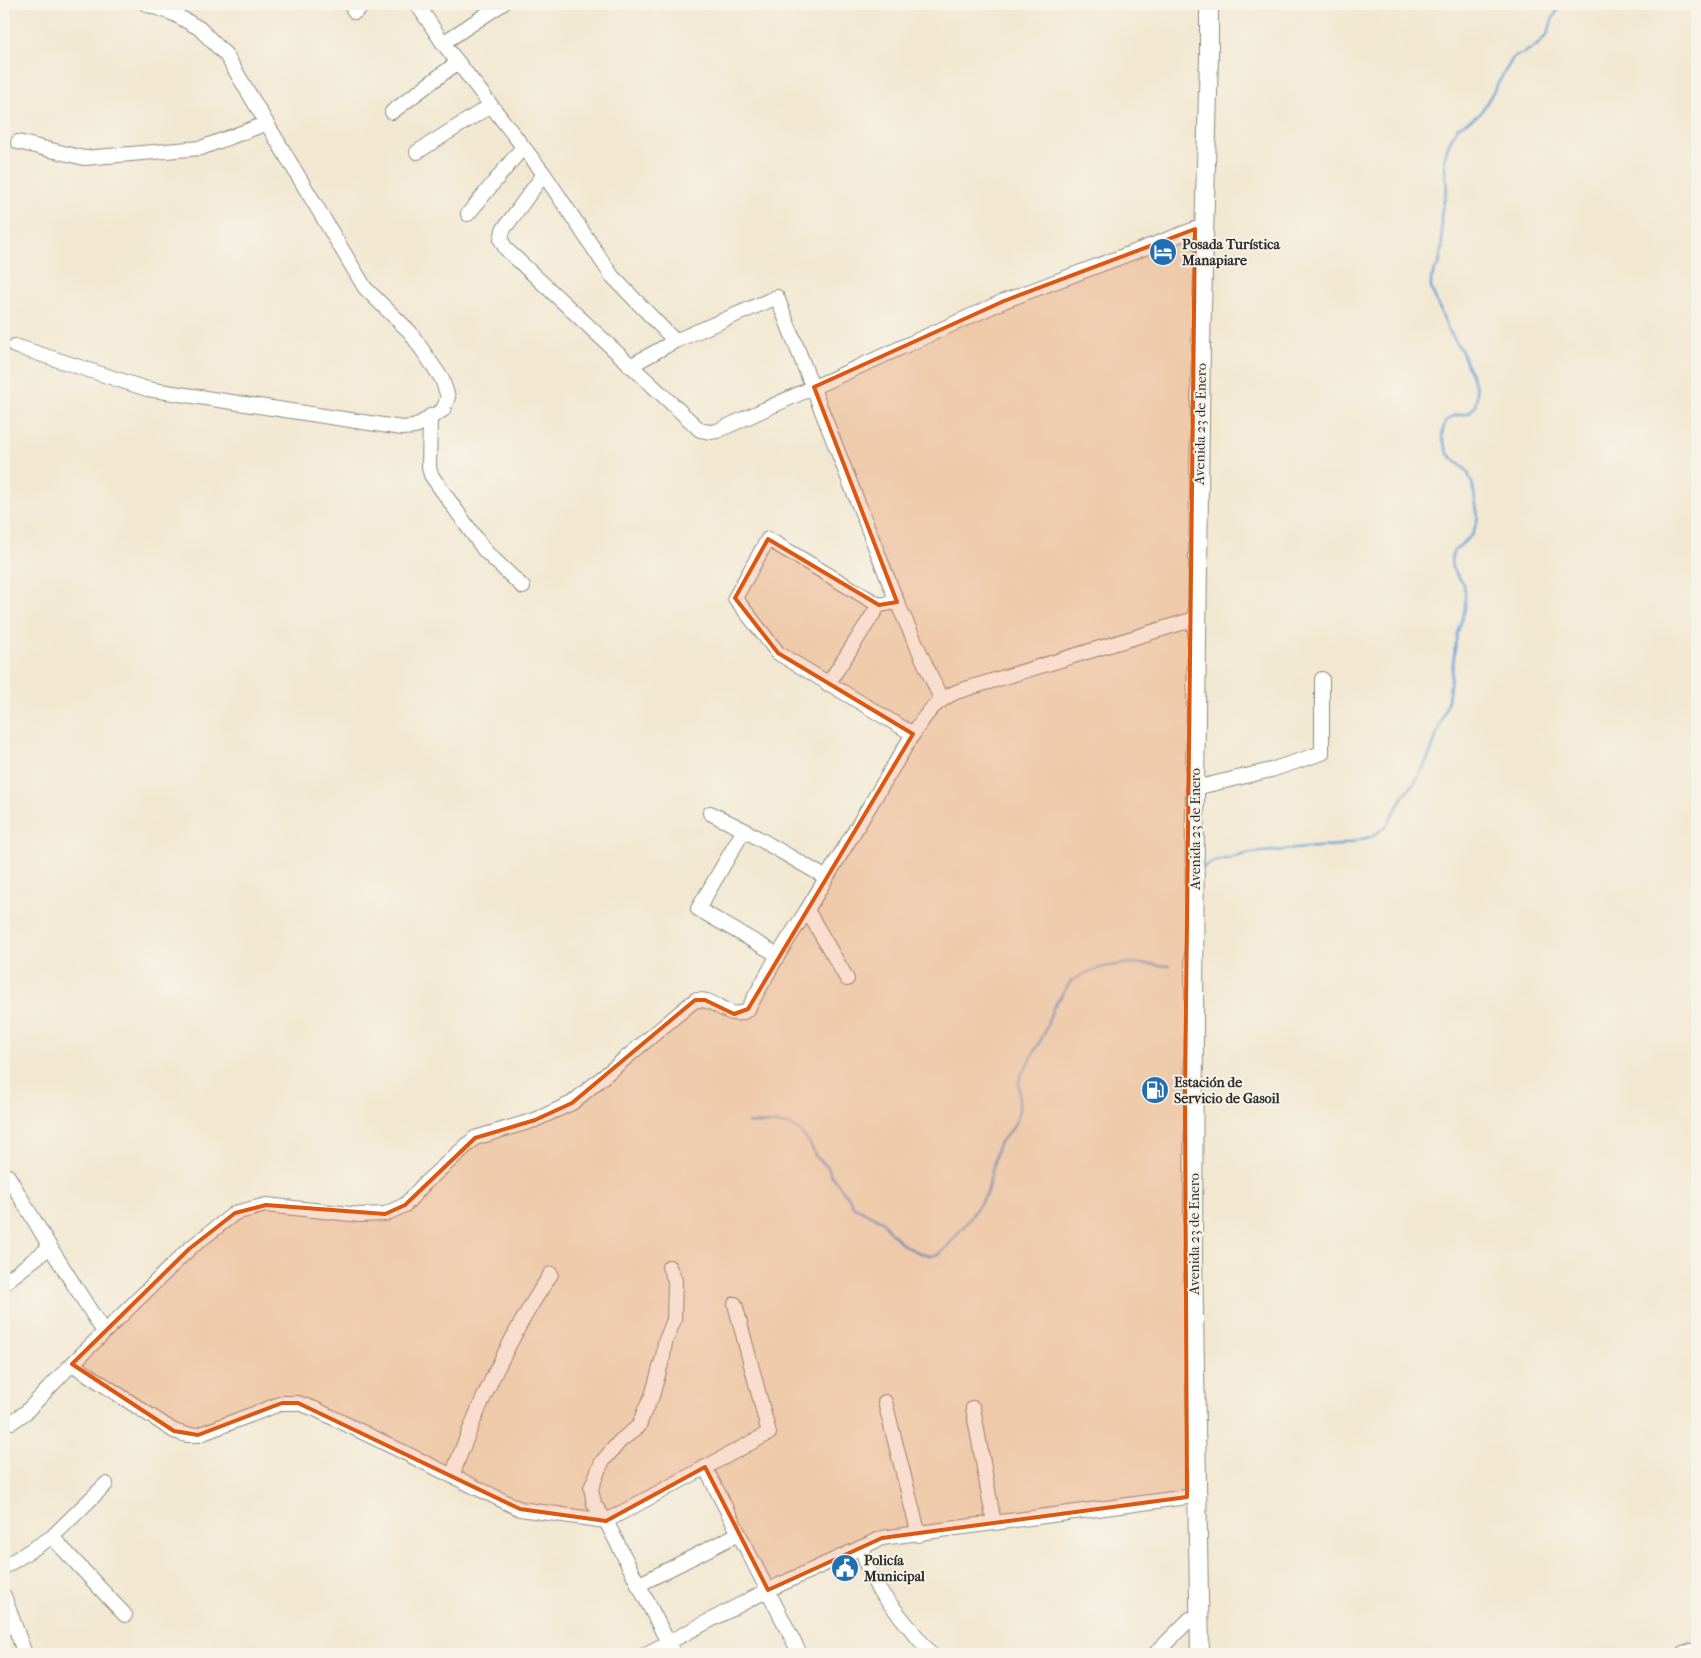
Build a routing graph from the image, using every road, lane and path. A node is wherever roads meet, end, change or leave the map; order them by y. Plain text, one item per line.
1 (146, 4) edge
2 (350, 4) edge
3 (364, 4) edge
4 (418, 4) edge
5 (502, 4) edge
6 (1197, 4) edge
7 (1209, 4) edge
8 (486, 8) edge
9 (443, 42) junction
10 (458, 62) junction
11 (490, 106) junction
12 (392, 112) dead end
13 (265, 124) junction
14 (18, 142) dead end
15 (523, 147) junction
16 (417, 152) dead end
17 (544, 174) junction
18 (468, 214) dead end
19 (1195, 229) junction
20 (674, 341) junction
21 (15, 346) dead end
22 (630, 366) junction
23 (814, 387) junction
24 (430, 416) junction
25 (523, 587) dead end
26 (897, 602) junction
27 (879, 605) junction
28 (1193, 621) junction
29 (1322, 679) dead end
30 (828, 684) junction
31 (940, 699) junction
32 (913, 734) junction
33 (1195, 788) junction
34 (710, 813) dead end
35 (744, 830) junction
36 (825, 877) junction
37 (807, 910) junction
38 (778, 955) junction
39 (847, 979) dead end
40 (8, 1176) dead end
41 (50, 1247) junction
42 (670, 1267) dead end
43 (551, 1274) dead end
44 (4, 1283) edge
45 (735, 1304) dead end
46 (104, 1332) junction
47 (72, 1364) junction
48 (885, 1402) dead end
49 (973, 1408) dead end
50 (4, 1422) edge
51 (705, 1467) junction
52 (452, 1476) junction
53 (106, 1484) dead end
54 (1187, 1497) junction
55 (606, 1521) junction
56 (994, 1523) junction
57 (738, 1534) junction
58 (919, 1535) junction
59 (52, 1536) junction
60 (862, 1547) junction
61 (4, 1567) edge
62 (638, 1585) junction
63 (768, 1590) junction
64 (4, 1596) edge
65 (125, 1615) dead end
66 (1190, 1619) junction
67 (671, 1648) edge
68 (1697, 1649) edge
69 (25, 1654) edge
70 (646, 1654) edge
71 (800, 1654) edge
72 (931, 1654) edge
73 (1155, 1654) edge
74 (1192, 1654) edge
75 (1200, 1654) edge
76 (1682, 1654) edge

1 - 13 street
2 - 3 street
4 - 9 street
5 - 8 street
6 - 19 main road, Avenida 23 de Enero
7 - 28 main road, Avenida 23 de Enero
8 - 9 street
9 - 10 street
10 - 11 street
10 - 12 street
11 - 15 street
11 - 16 street
13 - 14 street
13 - 24 street
15 - 17 street
15 - 18 street
17 - 20 street
17 - 22 street
19 - 23 street
19 - 28 main road, Avenida 23 de Enero
20 - 22 street
20 - 23 street
21 - 24 street
22 - 23 street
23 - 26 street
24 - 25 street
26 - 27 street
26 - 31 street
27 - 30 street
27 - 30 street
28 - 31 street
28 - 33 main road, Avenida 23 de Enero
28 - 54 main road, Avenida 23 de Enero
29 - 33 street
30 - 32 street
31 - 32 street
32 - 36 street
33 - 75 main road, Avenida 23 de Enero
34 - 35 street
35 - 36 street
35 - 38 street
36 - 37 street
37 - 38 street
37 - 39 street
38 - 46 street
40 - 41 street
41 - 44 street
41 - 46 street
42 - 55 street
43 - 52 street
45 - 51 street
46 - 47 street
47 - 50 street
47 - 52 street
48 - 58 street
49 - 56 street
51 - 55 street
51 - 57 street
52 - 55 street
53 - 59 street
54 - 56 street
54 - 66 main road, Avenida 23 de Enero
55 - 62 street
56 - 58 street
57 - 62 street
57 - 63 street
58 - 60 street
59 - 61 street
59 - 65 street
60 - 63 street
60 - 72 street
62 - 67 street
63 - 67 street
63 - 71 street
64 - 69 street
66 - 73 street
66 - 74 main road, Avenida 23 de Enero
67 - 70 street
68 - 76 street

